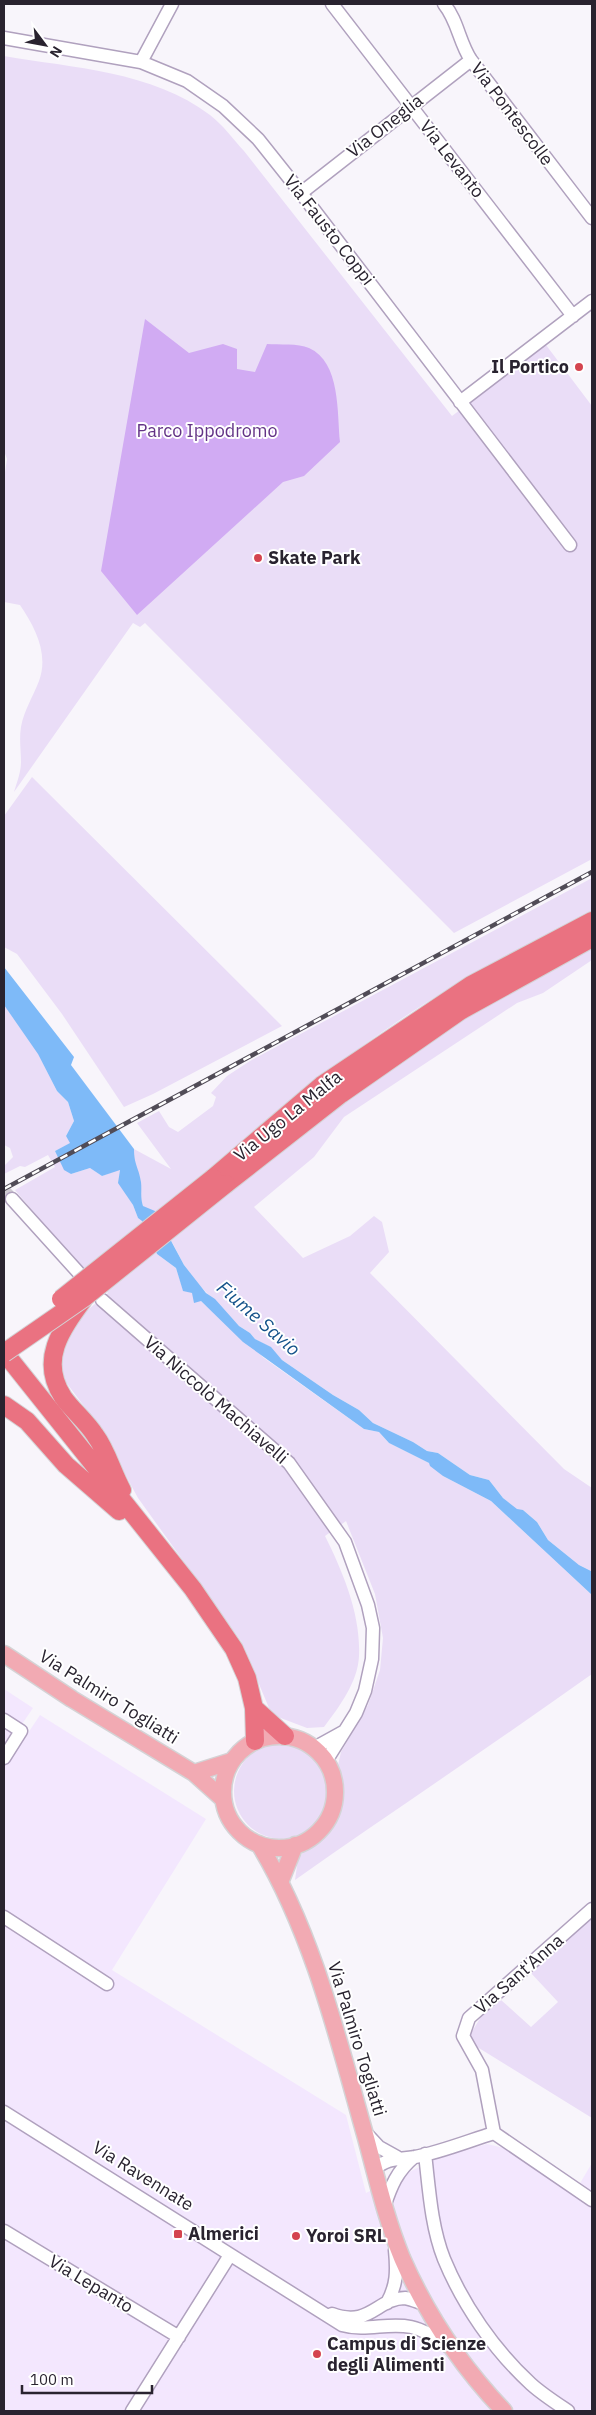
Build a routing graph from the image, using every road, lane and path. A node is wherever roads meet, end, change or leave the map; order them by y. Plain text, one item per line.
1 (172, 4) edge
2 (332, 4) edge
3 (444, 4) edge
4 (4, 38) edge
5 (471, 60) junction
6 (141, 62) junction
7 (411, 106) junction
8 (301, 193) junction
9 (592, 218) edge
10 (592, 301) edge
11 (573, 316) junction
12 (460, 402) junction
13 (570, 545) dead end
14 (592, 921) edge
15 (592, 938) edge
16 (220, 1181) junction
17 (12, 1199) tunnel mouth
18 (78, 1272) dead end
19 (93, 1298) junction
20 (4, 1340) edge
21 (4, 1352) edge
22 (4, 1405) edge
23 (140, 1524) junction
24 (193, 1589) junction
25 (4, 1654) edge
26 (254, 1708) junction
27 (4, 1720) edge
28 (345, 1731) junction
29 (285, 1736) junction
30 (255, 1741) junction
31 (314, 1748) junction
32 (4, 1758) edge
33 (232, 1761) junction
34 (326, 1761) junction
35 (194, 1773) junction
36 (223, 1799) junction
37 (259, 1844) junction
38 (295, 1845) junction
39 (280, 1880) junction
40 (592, 1909) edge
41 (4, 1917) edge
42 (107, 1984) dead end
43 (4, 2112) edge
44 (364, 2130) junction
45 (494, 2133) junction
46 (419, 2155) junction
47 (400, 2161) junction
48 (374, 2169) junction
49 (592, 2200) edge
50 (385, 2210) junction
51 (4, 2231) edge
52 (230, 2255) junction
53 (387, 2303) junction
54 (424, 2304) junction
55 (312, 2305) junction
56 (179, 2337) junction
57 (451, 2349) junction
58 (132, 2411) edge
59 (504, 2411) edge
60 (568, 2411) edge

1 - 6 street
2 - 7 street, Via Levanto
3 - 5 street, Via Pontescolle
4 - 6 street, Via Fausto Coppi
5 - 7 street, Via Oneglia
5 - 9 street, Via Pontescolle
6 - 8 street, Via Fausto Coppi
7 - 8 street, Via Oneglia
7 - 11 street, Via Levanto
8 - 12 street, Via Fausto Coppi
10 - 11 street
11 - 12 street
12 - 13 street, Via Fausto Coppi
14 - 16 highway, Via Ugo La Malfa
15 - 16 highway, Via Ugo La Malfa
16 - 19 highway, Via Ugo La Malfa, bridge
16 - 20 highway, Via Ugo La Malfa, bridge
17 - 18 street
19 - 21 highway, Via Ugo La Malfa, bridge
19 - 23 highway
19 - 28 street, Via Niccolò Machiavelli
21 - 23 highway
22 - 24 highway
23 - 24 highway
24 - 26 highway
25 - 35 main road, Via Palmiro Togliatti
26 - 29 highway
26 - 30 highway
27 - 32 street
28 - 31 street
28 - 34 street, Via Niccolò Machiavelli
29 - 30 main road
29 - 31 main road
30 - 33 main road
31 - 34 main road
33 - 35 main road
33 - 36 main road
34 - 38 main road
35 - 36 main road, Via Palmiro Togliatti
36 - 37 main road
37 - 38 main road
37 - 39 main road, Via Palmiro Togliatti
38 - 39 main road
39 - 44 main road, Via Palmiro Togliatti
40 - 45 street, Via Sant'Anna
41 - 42 street
43 - 52 street, Via Ravennate
44 - 47 street
44 - 48 main road, Via Palmiro Togliatti
45 - 46 street
45 - 49 street
46 - 47 street
46 - 60 street
47 - 48 street
47 - 50 street
48 - 50 main road, Via Palmiro Togliatti
50 - 53 street, Via Palmiro Togliatti
50 - 54 main road, Via Palmiro Togliatti
51 - 56 street, Via Lepanto
52 - 55 street, Via Ravennate
52 - 56 street
53 - 54 street, Via Ravennate
53 - 55 street, Via Ravennate
54 - 57 main road, Via Ravennate
55 - 57 street, Via Ravennate
56 - 58 street
57 - 59 main road, Via Ravennate

